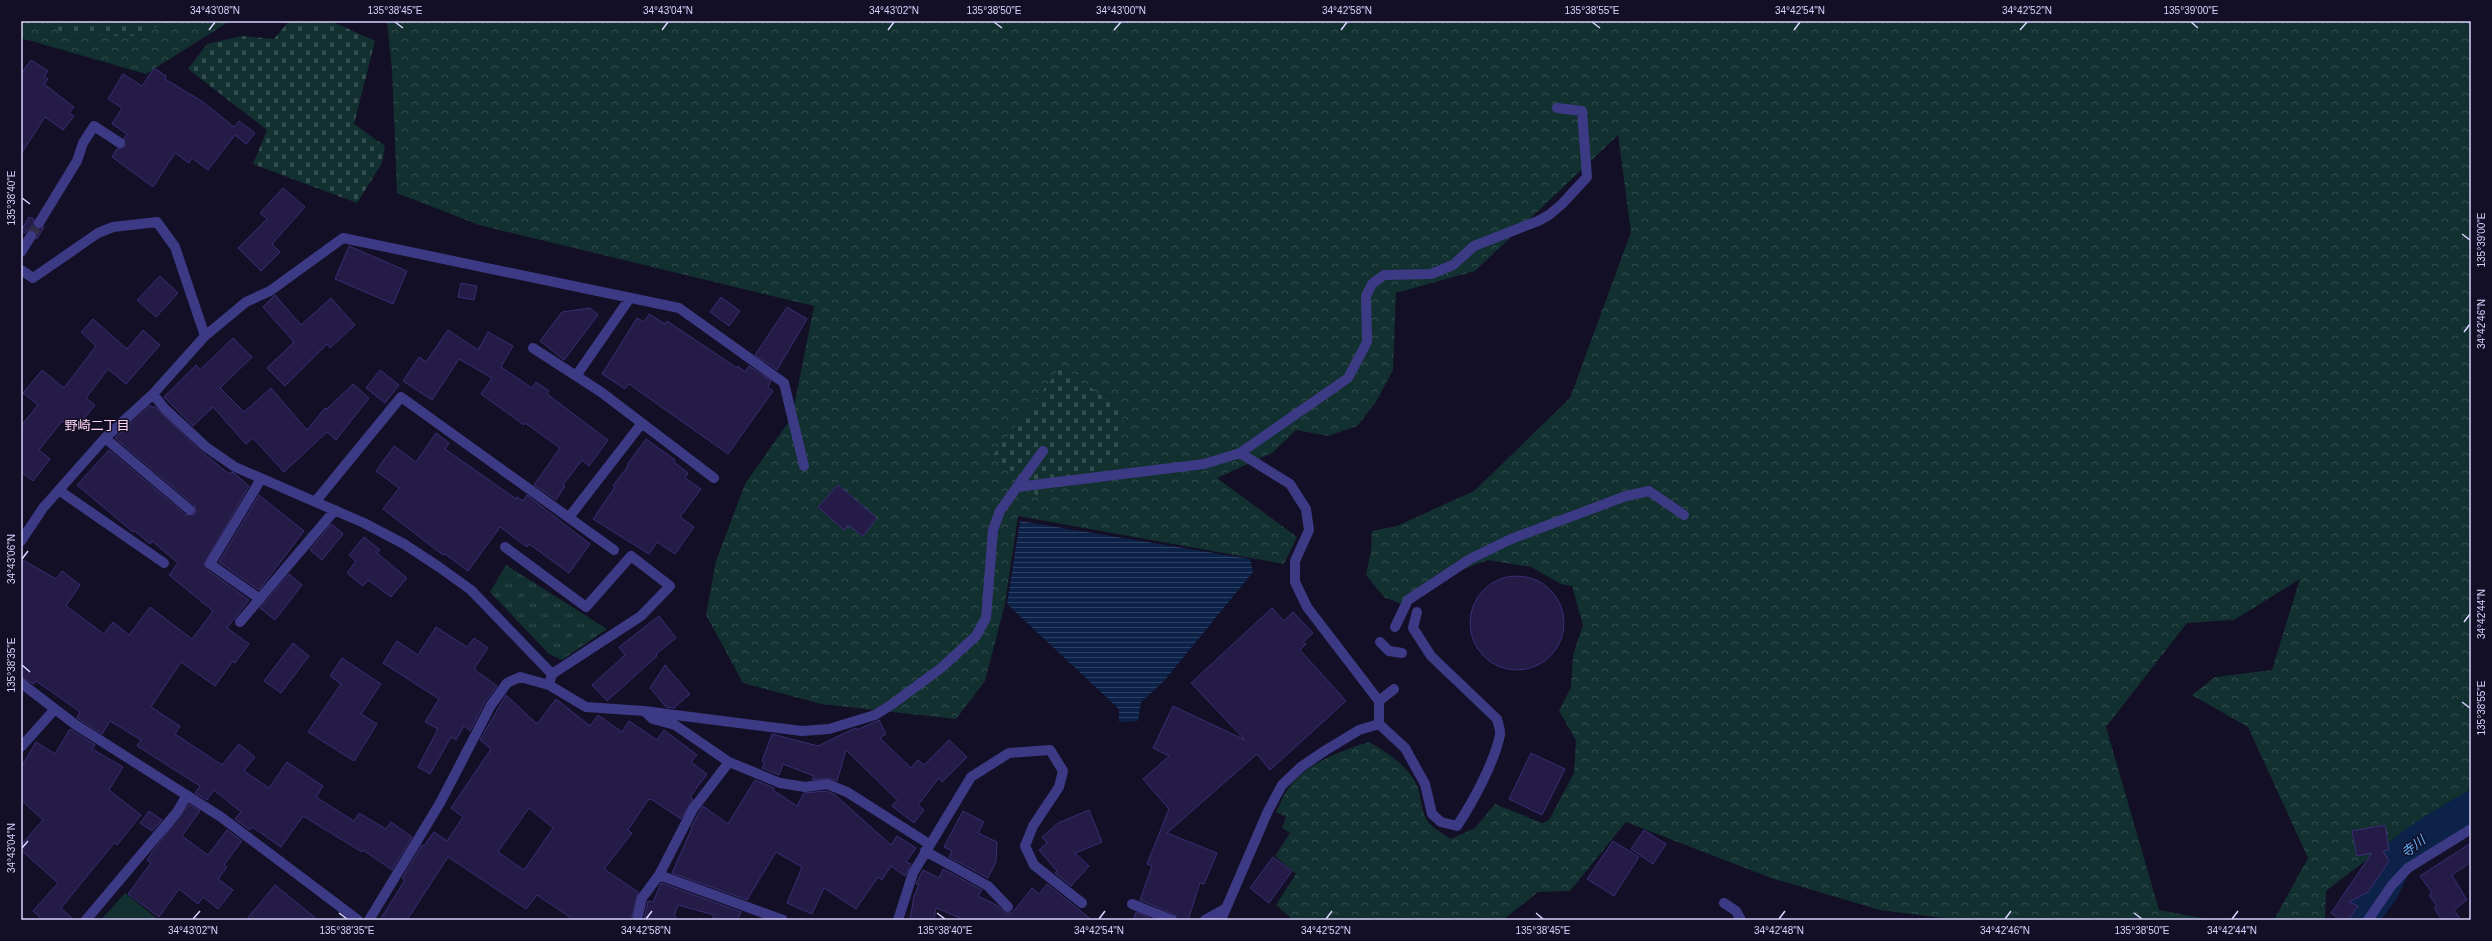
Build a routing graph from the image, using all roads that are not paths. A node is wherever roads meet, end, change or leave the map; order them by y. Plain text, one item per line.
1 (1557, 108) dead end
2 (120, 143) dead end
3 (39, 223) tunnel mouth
4 (31, 236) tunnel mouth
5 (21, 252) edge
6 (21, 270) edge
7 (630, 298) junction
8 (205, 336) junction
9 (533, 348) dead end
10 (576, 376) junction
11 (153, 394) junction
12 (642, 423) junction
13 (105, 438) junction
14 (1043, 451) dead end
15 (1240, 453) junction
16 (804, 466) dead end
17 (714, 478) dead end
18 (261, 479) junction
19 (1017, 487) junction
20 (60, 491) junction
21 (315, 502) junction
22 (190, 510) dead end
23 (335, 510) junction
24 (1684, 514) dead end
25 (570, 516) junction
26 (21, 541) edge
27 (505, 547) dead end
28 (614, 550) dead end
29 (164, 563) dead end
30 (260, 599) junction
31 (1417, 612) dead end
32 (240, 622) dead end
33 (1395, 627) dead end
34 (1380, 642) dead end
35 (1402, 653) dead end
36 (552, 674) junction
37 (21, 683) edge
38 (549, 685) junction
39 (1394, 689) dead end
40 (1379, 701) junction
41 (54, 710) junction
42 (644, 711) junction
43 (1379, 724) junction
44 (21, 747) edge
45 (729, 762) junction
46 (187, 795) junction
47 (2471, 829) edge
48 (927, 848) junction
49 (659, 875) junction
50 (1082, 903) dead end
51 (1724, 903) dead end
52 (1132, 904) dead end
53 (1008, 907) dead end
54 (1225, 909) junction
55 (86, 920) edge
56 (358, 920) edge
57 (369, 920) edge
58 (637, 920) edge
59 (783, 920) edge
60 (898, 920) edge
61 (1172, 920) edge
62 (1206, 920) edge
63 (1221, 920) edge
64 (1741, 920) edge
65 (2368, 920) edge

1 - 15 street
2 - 3 street
4 - 5 street
6 - 8 street
7 - 8 street
7 - 10 street
7 - 16 street
8 - 11 street
9 - 10 street
10 - 12 street
11 - 13 street
11 - 18 street
12 - 17 street
12 - 25 street
13 - 20 street
13 - 22 street
14 - 19 street
15 - 19 street
15 - 40 street
18 - 21 street
18 - 30 street
19 - 42 street
20 - 26 street
20 - 29 street
21 - 23 street
21 - 25 street
23 - 30 street
23 - 36 street
24 - 33 street
25 - 28 street
27 - 36 street
30 - 32 street
31 - 43 street
34 - 35 street
36 - 38 street
37 - 41 street
38 - 42 street
38 - 57 street
39 - 40 street
40 - 43 street
41 - 44 street
41 - 46 street
42 - 45 street
43 - 54 street
45 - 48 street
45 - 49 street
46 - 55 street
46 - 56 street
47 - 65 street
48 - 50 street
48 - 53 street
48 - 60 street
49 - 58 street
49 - 59 street
51 - 64 street
52 - 61 street
54 - 62 street
54 - 63 street

